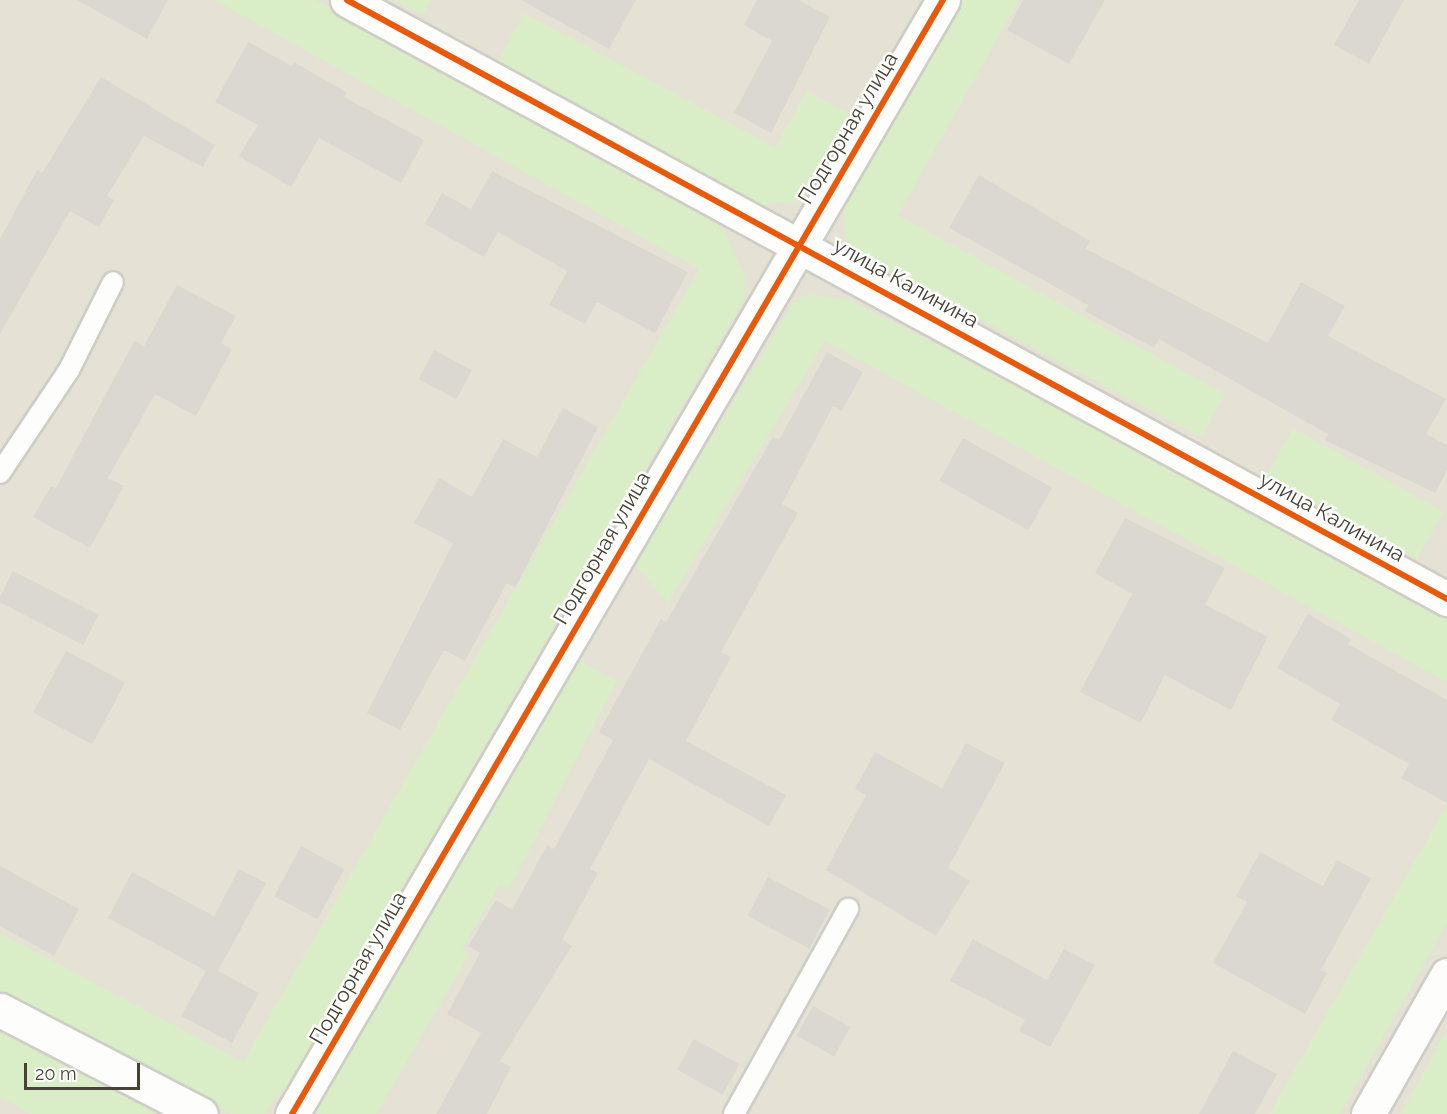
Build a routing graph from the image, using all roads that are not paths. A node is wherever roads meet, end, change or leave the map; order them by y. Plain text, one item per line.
1 (347, 0) edge
2 (943, 0) edge
3 (799, 243) junction
4 (113, 282) dead end
5 (0, 473) edge
6 (1447, 599) edge
7 (848, 909) dead end
8 (1447, 975) edge
9 (0, 1010) edge
10 (201, 1114) edge
11 (292, 1114) edge
12 (734, 1114) edge
13 (1368, 1114) edge

1 - 3 street, улица Калинина
2 - 3 street, Подгорная улица
3 - 6 street, улица Калинина
3 - 11 street, Подгорная улица
4 - 5 lane
7 - 12 lane
8 - 13 street
9 - 10 street

